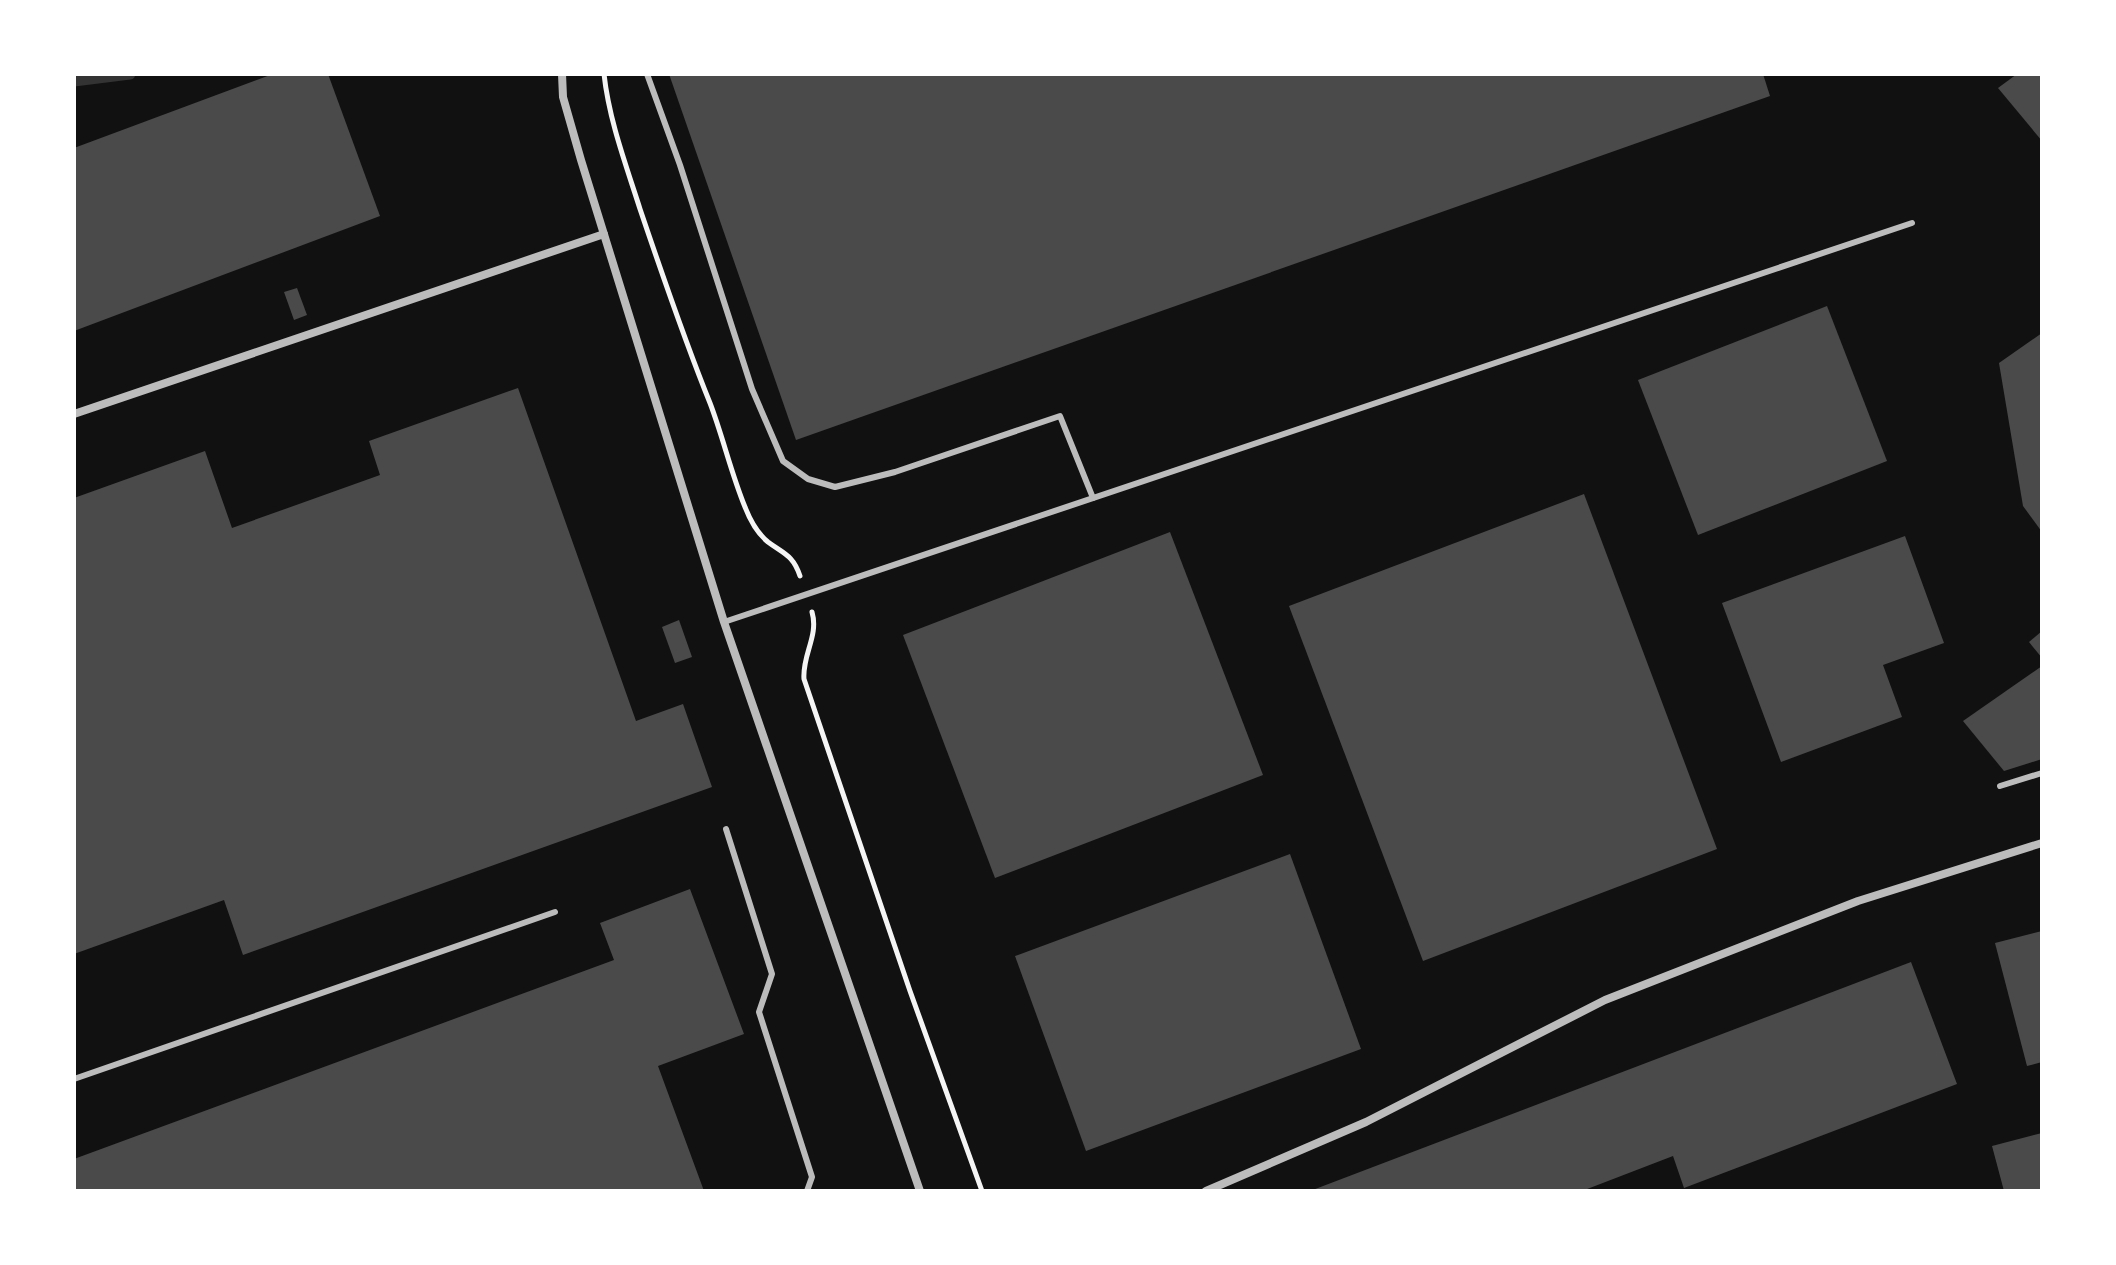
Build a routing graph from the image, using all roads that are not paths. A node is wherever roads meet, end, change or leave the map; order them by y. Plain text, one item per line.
1 (562, 74) edge
2 (647, 74) edge
3 (1912, 223) dead end
4 (604, 234) junction
5 (74, 414) edge
6 (1093, 498) junction
7 (724, 622) junction
8 (2042, 773) edge
9 (2000, 786) dead end
10 (726, 829) dead end
11 (2042, 843) edge
12 (555, 912) dead end
13 (74, 1079) edge
14 (807, 1191) edge
15 (920, 1191) edge
16 (1206, 1191) edge

1 - 4 street
2 - 6 lane
3 - 6 lane
4 - 5 street
4 - 7 street
6 - 7 lane
7 - 15 street
8 - 9 lane
10 - 14 lane
11 - 16 street
12 - 13 lane

